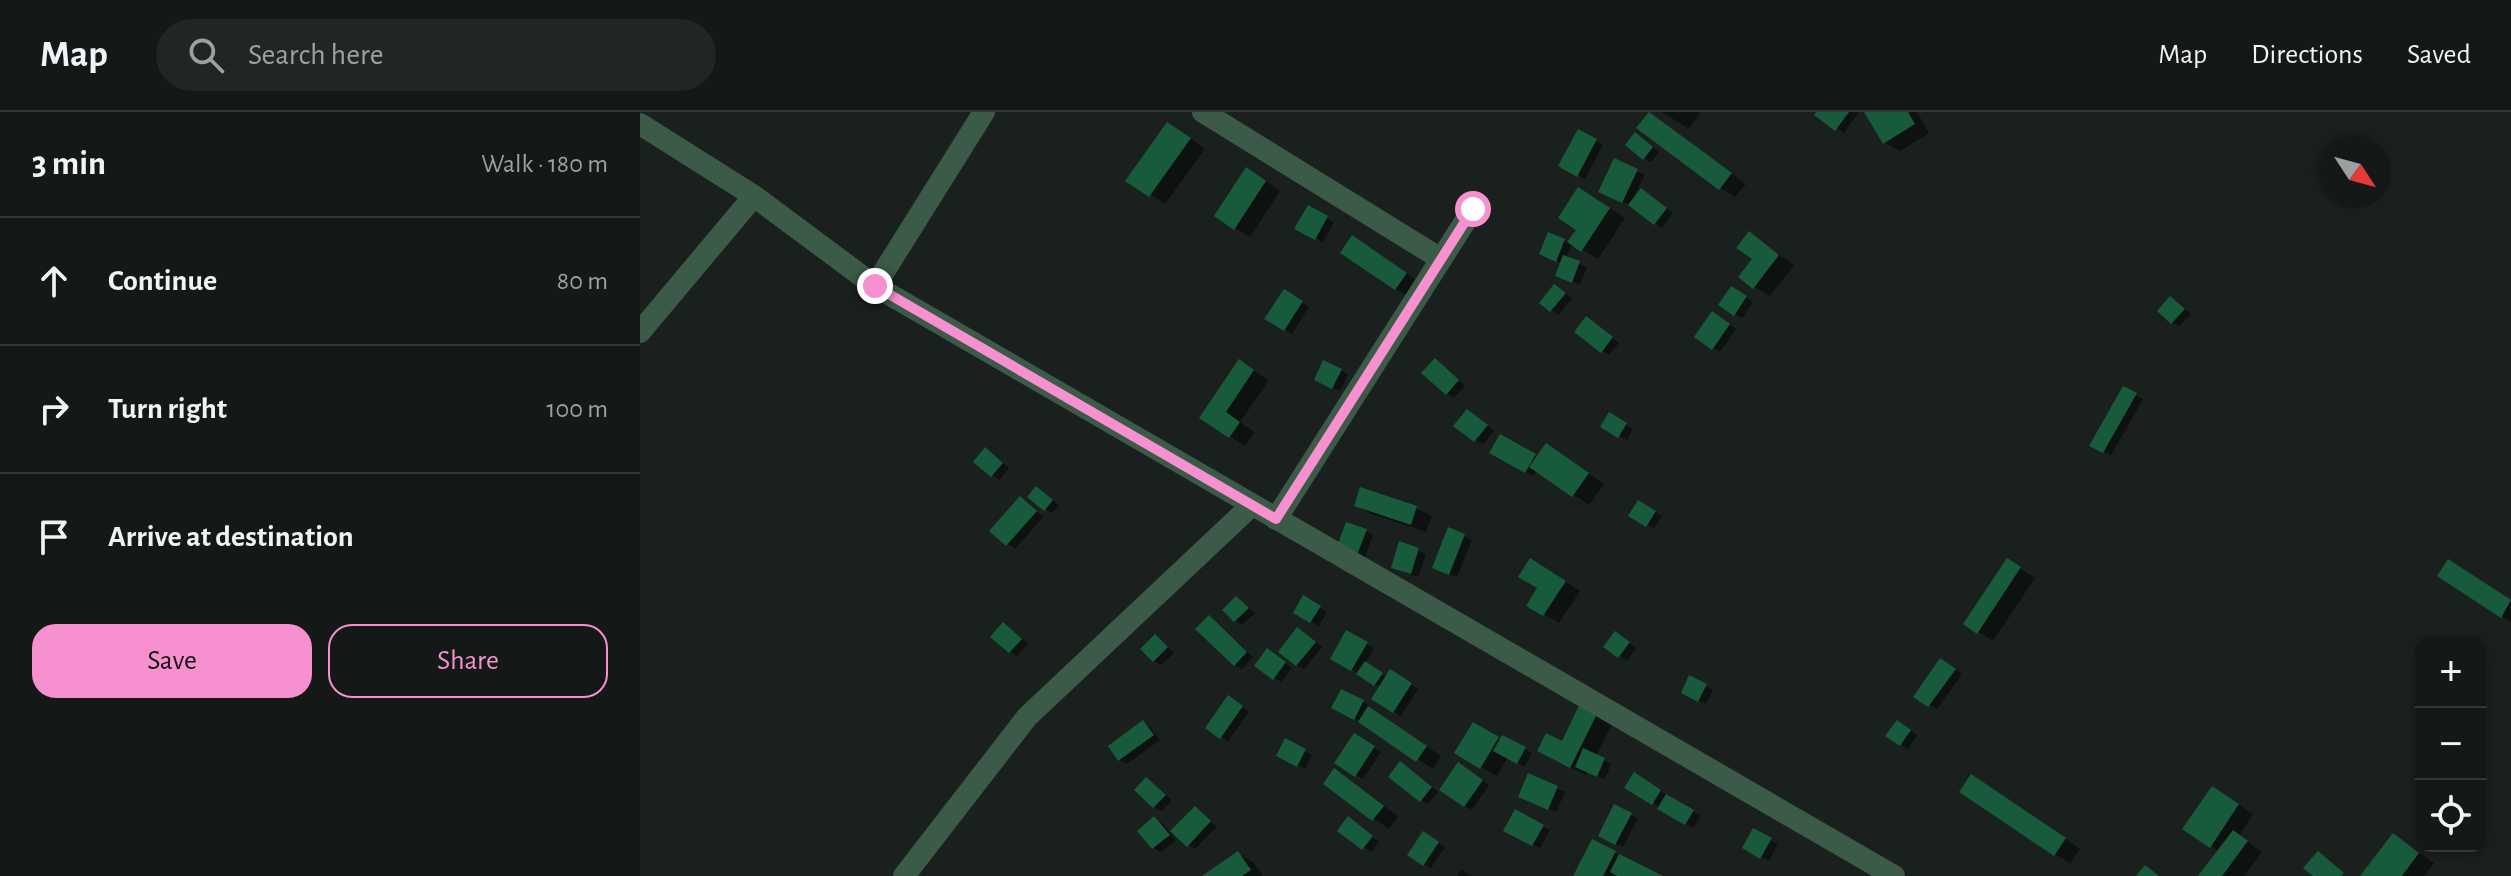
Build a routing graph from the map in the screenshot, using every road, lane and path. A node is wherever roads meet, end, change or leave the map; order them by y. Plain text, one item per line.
1 (984, 112) edge
2 (1203, 112) edge
3 (640, 124) edge
4 (754, 196) junction
5 (1473, 209) dead end
6 (1441, 259) junction
7 (875, 286) junction
8 (640, 332) edge
9 (1252, 505) junction
10 (1276, 519) junction
11 (904, 876) edge
12 (1894, 876) edge

1 - 7 street
2 - 6 street
3 - 4 street
4 - 7 street
4 - 8 street
5 - 6 street
6 - 10 street
7 - 9 street
9 - 10 street
9 - 11 street
10 - 12 street

